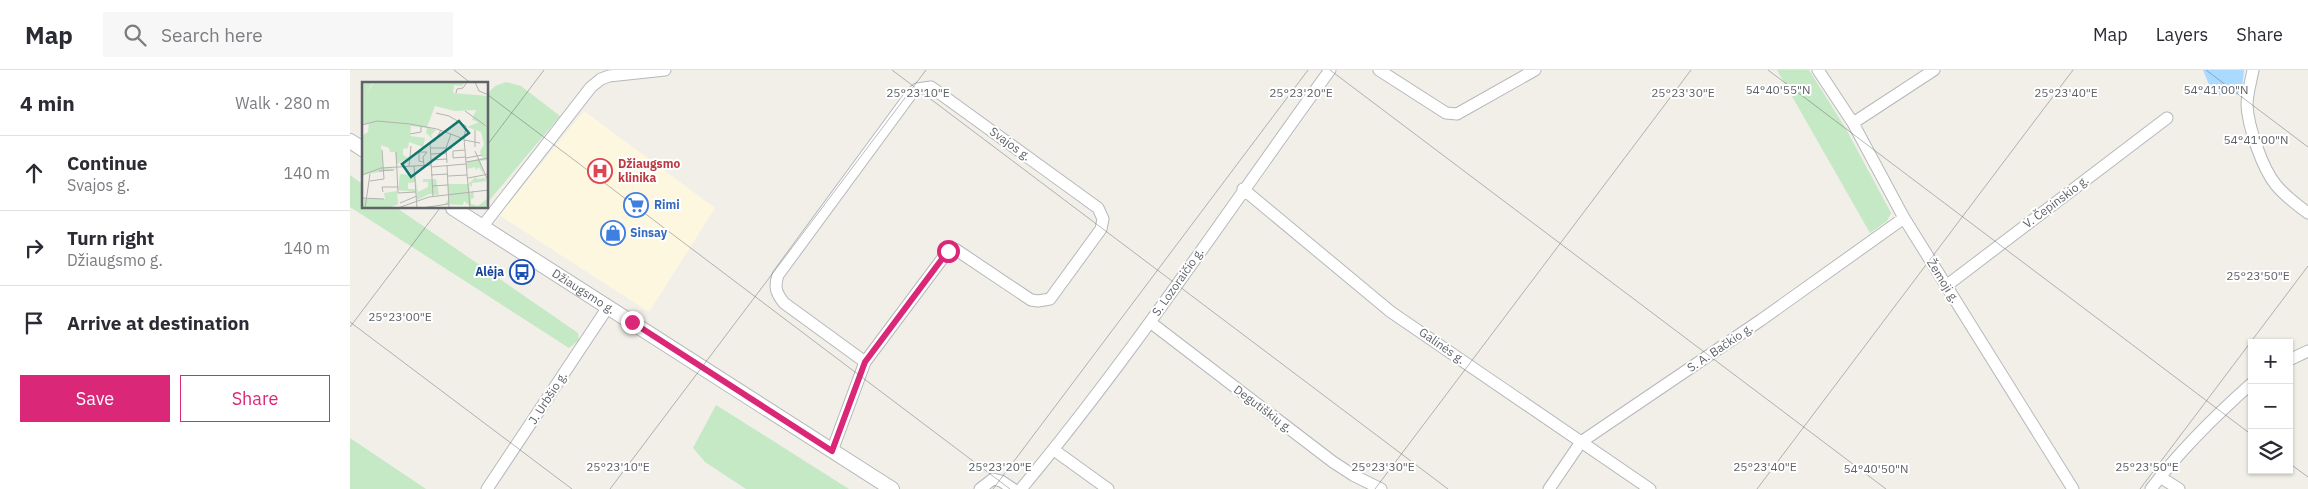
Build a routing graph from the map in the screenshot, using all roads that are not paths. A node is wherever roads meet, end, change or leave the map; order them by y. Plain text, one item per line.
1 (665, 70) edge
2 (1330, 70) edge
3 (1379, 70) edge
4 (1535, 70) edge
5 (1818, 70) edge
6 (1934, 70) edge
7 (2253, 70) edge
8 (2167, 118) dead end
9 (1853, 123) junction
10 (350, 141) edge
11 (362, 149) edge
12 (1243, 189) junction
13 (454, 209) edge
14 (2308, 213) edge
15 (1904, 218) junction
16 (482, 226) junction
17 (1946, 286) junction
18 (608, 307) junction
19 (1150, 322) junction
20 (2308, 351) edge
21 (2293, 358) edge
22 (865, 362) junction
23 (2248, 387) edge
24 (1581, 442) junction
25 (1054, 450) junction
26 (832, 451) junction
27 (2160, 477) junction
28 (487, 489) edge
29 (892, 489) edge
30 (980, 489) edge
31 (1013, 489) edge
32 (1021, 489) edge
33 (1108, 489) edge
34 (1381, 489) edge
35 (1549, 489) edge
36 (1650, 489) edge
37 (2073, 489) edge
38 (2151, 489) edge
39 (2179, 489) edge

1 - 16 street
2 - 12 street, S. Lozoraičio g.
3 - 4 street
5 - 9 street, Žemoji g.
6 - 9 street
7 - 14 street
8 - 17 street, V. Čepinskio g.
9 - 15 street, Žemoji g.
10 - 11 street
12 - 19 street, S. Lozoraičio g.
12 - 24 street, Galinės g.
13 - 16 street, Džiaugsmo g.
15 - 17 street, Žemoji g.
15 - 24 street, S. A. Bačkio g.
16 - 18 street, Džiaugsmo g.
17 - 37 street, Žemoji g.
18 - 26 street, Džiaugsmo g.
18 - 28 street, J. Urbšio g.
19 - 25 street, S. Lozoraičio g.
19 - 34 street, Degutiškių g.
20 - 21 street
22 - 22 street, Svajos g.
22 - 26 street, Svajos g.
23 - 27 street
24 - 35 street, S. A. Bačkio g.
24 - 36 street, Galinės g.
25 - 32 street, S. Lozoraičio g.
25 - 33 street
26 - 29 street, Džiaugsmo g.
27 - 38 street
27 - 39 street
30 - 31 street

